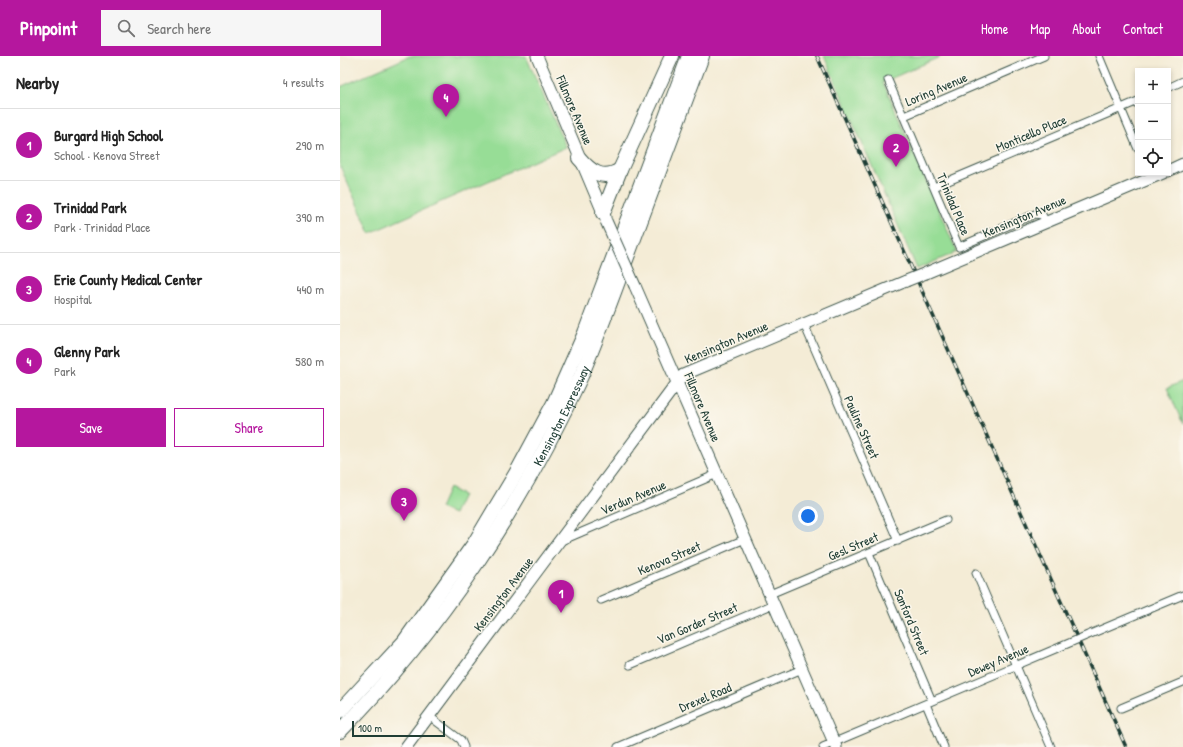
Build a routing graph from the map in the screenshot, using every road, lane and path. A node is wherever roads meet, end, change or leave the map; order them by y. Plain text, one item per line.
1 (537, 56) edge
2 (672, 56) edge
3 (681, 56) edge
4 (690, 56) edge
5 (702, 56) edge
6 (1044, 56) edge
7 (1099, 56) edge
8 (888, 80) dead end
9 (1183, 81) edge
10 (1171, 87) edge
11 (1135, 102) edge
12 (1121, 108) junction
13 (904, 116) junction
14 (1135, 142) edge
15 (580, 158) junction
16 (1183, 164) edge
17 (620, 170) junction
18 (1171, 170) edge
19 (646, 171) junction
20 (1148, 176) edge
21 (934, 187) junction
22 (605, 217) junction
23 (1046, 222) junction
24 (804, 324) junction
25 (677, 382) junction
26 (688, 408) junction
27 (657, 410) junction
28 (717, 474) junction
29 (946, 520) dead end
30 (745, 539) junction
31 (898, 540) junction
32 (559, 542) junction
33 (870, 552) junction
34 (976, 573) dead end
35 (1183, 595) edge
36 (772, 599) junction
37 (601, 600) dead end
38 (630, 665) dead end
39 (1015, 666) junction
40 (802, 669) junction
41 (1183, 682) edge
42 (929, 702) junction
43 (1120, 708) dead end
44 (340, 711) edge
45 (429, 716) junction
46 (340, 731) edge
47 (835, 745) edge
48 (406, 747) edge
49 (464, 747) edge
50 (618, 747) edge
51 (823, 747) edge
52 (944, 747) edge
53 (1051, 747) edge

1 - 15 street, Fillmore Avenue
2 - 17 highway
3 - 19 highway
4 - 19 highway, Kensington Expressway
5 - 46 highway, Kensington Expressway
6 - 13 street, Loring Avenue
7 - 12 street
8 - 13 street, Trinidad Place
9 - 10 street
11 - 12 street, Monticello Place
12 - 14 street
12 - 21 street, Monticello Place
13 - 21 street, Trinidad Place
15 - 17 highway
15 - 22 street, Fillmore Avenue
16 - 18 street
17 - 22 highway
19 - 44 highway, Kensington Expressway
20 - 23 street, Kensington Avenue
21 - 23 street, Trinidad Place
22 - 25 street, Fillmore Avenue, bridge
23 - 24 street, Kensington Avenue, bridge
24 - 25 street, Kensington Avenue
24 - 31 street, Pauline Street
25 - 26 street, Fillmore Avenue
25 - 27 street, Kensington Avenue
26 - 27 street
26 - 28 street, Fillmore Avenue
27 - 32 street, Kensington Avenue
28 - 30 street, Fillmore Avenue
28 - 32 street, Verdun Avenue
29 - 31 street, Gesl Street
30 - 36 street, Fillmore Avenue
30 - 37 street, Kenova Street
31 - 33 street, Gesl Street
32 - 45 street, Kensington Avenue
33 - 36 street, Gesl Street
33 - 42 street, Sanford Street
34 - 39 street
35 - 39 street, Dewey Avenue, bridge
36 - 38 street, Van Gorder Street
36 - 40 street, Fillmore Avenue
39 - 42 street, Dewey Avenue
39 - 53 street
40 - 47 street, Fillmore Avenue
40 - 50 street, Drexel Road
41 - 43 street
42 - 47 street, Dewey Avenue
42 - 52 street, Sanford Street
45 - 48 street, Kensington Avenue
45 - 49 street
47 - 51 street, Dewey Avenue

